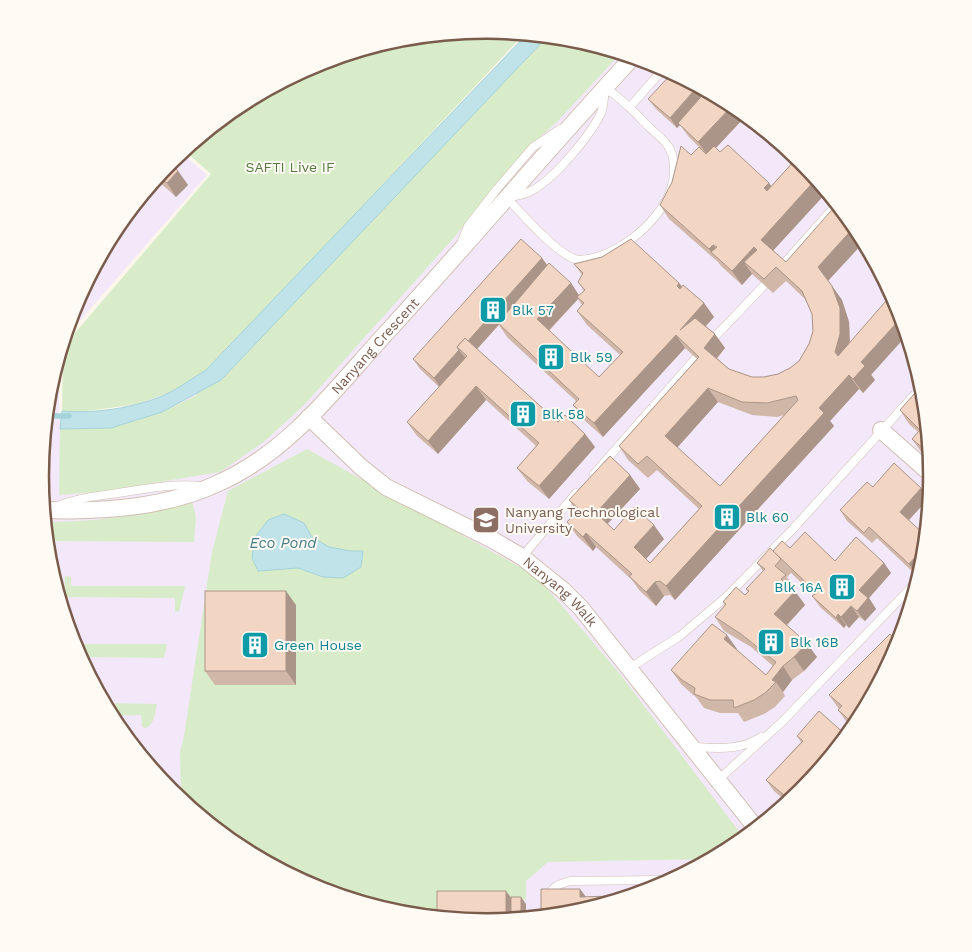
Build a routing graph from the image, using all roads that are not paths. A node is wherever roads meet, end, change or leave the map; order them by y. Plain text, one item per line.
1 (628, 62) edge
2 (658, 74) edge
3 (605, 87) junction
4 (630, 107) junction
5 (579, 117) junction
6 (507, 198) junction
7 (832, 209) edge
8 (455, 256) junction
9 (915, 392) edge
10 (309, 417) junction
11 (881, 430) junction
12 (923, 467) edge
13 (586, 483) edge
14 (579, 490) edge
15 (50, 510) edge
16 (522, 557) junction
17 (907, 591) edge
18 (628, 668) junction
19 (783, 721) junction
20 (690, 746) junction
21 (717, 780) junction
22 (752, 823) edge
23 (653, 880) edge
24 (547, 905) edge

1 - 3 street, Nanyang Crescent
2 - 4 lane
3 - 4 lane
3 - 5 street, Nanyang Crescent
3 - 6 lane
4 - 6 lane
5 - 6 street, Nanyang Crescent
5 - 8 lane
6 - 8 street, Nanyang Crescent
7 - 13 lane
8 - 10 street, Nanyang Crescent
9 - 11 lane
10 - 15 street, Nanyang Crescent
10 - 16 street, Nanyang Walk
11 - 12 street
11 - 18 lane
14 - 16 lane
16 - 18 street, Nanyang Walk
17 - 19 lane
18 - 20 street, Nanyang Walk
19 - 20 lane
19 - 21 lane
20 - 21 street, Nanyang Walk
21 - 22 street, Nanyang Walk
23 - 24 lane

